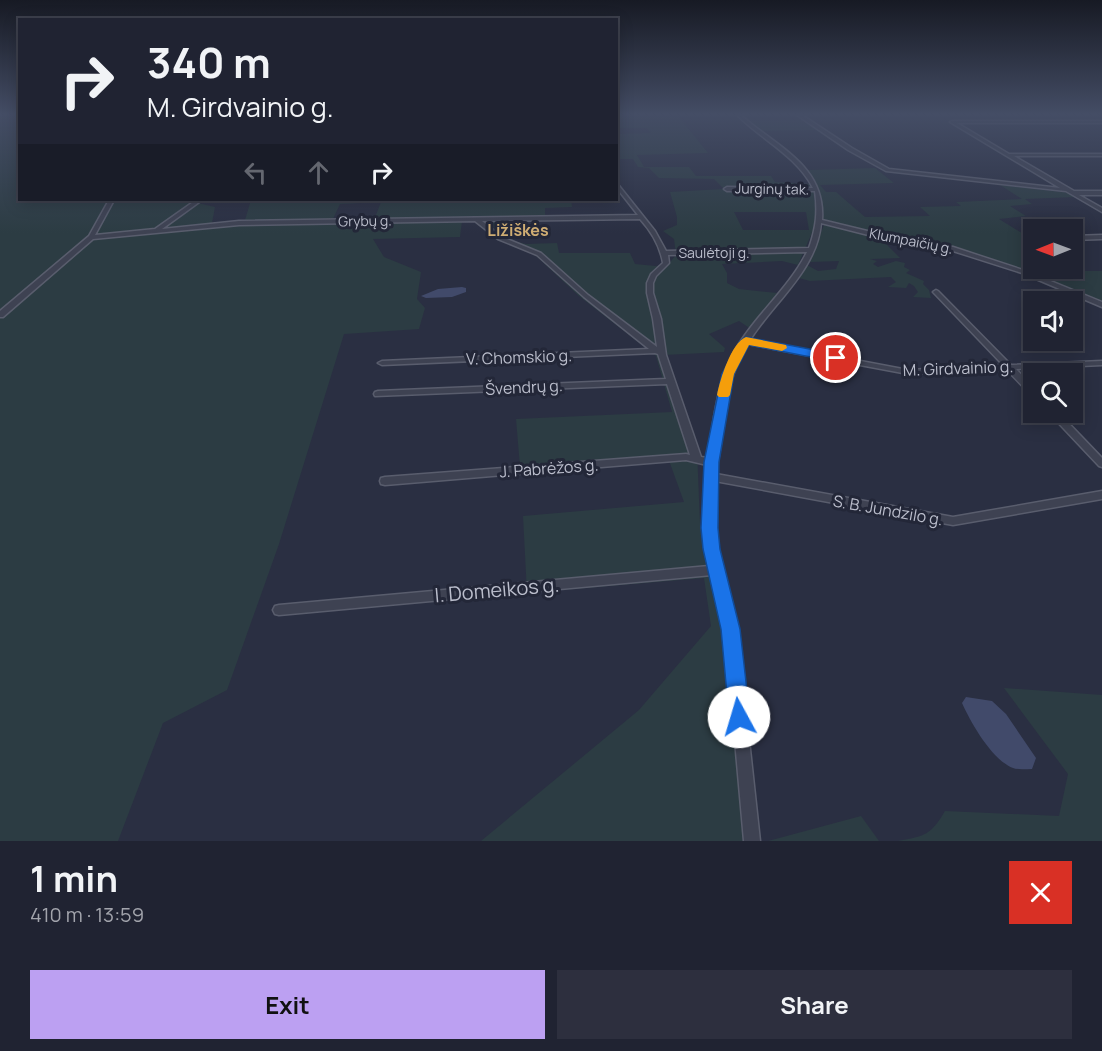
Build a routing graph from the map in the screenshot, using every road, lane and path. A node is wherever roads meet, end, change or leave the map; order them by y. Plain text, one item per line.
1 (785, 154) edge
2 (859, 154) edge
3 (1008, 155) joint
4 (1102, 155) edge
5 (618, 186) edge
6 (727, 189) dead end
7 (817, 190) junction
8 (1071, 191) junction
9 (1102, 193) edge
10 (110, 201) edge
11 (198, 201) edge
12 (1102, 210) edge
13 (640, 217) junction
14 (477, 220) junction
15 (819, 221) junction
16 (156, 231) junction
17 (91, 237) junction
18 (1102, 237) edge
19 (1083, 238) edge
20 (812, 250) junction
21 (665, 253) junction
22 (936, 292) dead end
23 (1102, 305) edge
24 (0, 315) edge
25 (746, 341) junction
26 (659, 353) junction
27 (382, 363) dead end
28 (1102, 363) edge
29 (1008, 367) junction
30 (670, 381) junction
31 (1023, 382) edge
32 (378, 394) dead end
33 (1063, 423) edge
34 (696, 458) junction
35 (711, 462) junction
36 (1102, 464) edge
37 (710, 476) junction
38 (386, 481) dead end
39 (1102, 495) edge
40 (716, 570) junction
41 (279, 610) dead end
42 (752, 841) edge

1 - 7 street
2 - 8 street
3 - 4 street
3 - 8 street
5 - 13 street, Saulėtoji g.
6 - 7 street, Jurginų tak.
7 - 15 street
8 - 9 street
8 - 12 street
10 - 17 street
11 - 16 street
13 - 14 street, Grybų g.
13 - 21 street, Saulėtoji g.
14 - 16 street, Grybų g.
14 - 26 street
15 - 20 street
15 - 23 street, Klumpaičių g.
16 - 17 street, Grybų g.
17 - 24 street
18 - 19 street
20 - 21 street, Saulėtoji g.
20 - 25 street
21 - 26 street
22 - 29 street
25 - 29 street, M. Girdvainio g.
25 - 35 street
26 - 27 street, V. Chomskio g.
26 - 30 street
28 - 29 street, M. Girdvainio g.
29 - 31 street
30 - 32 street, Švendrų g.
30 - 34 street
33 - 36 street
34 - 35 street, J. Pabrėžos g.
34 - 38 street, J. Pabrėžos g.
35 - 37 street
37 - 39 street, S. B. Jundzilo g.
37 - 40 street
40 - 41 street, I. Domeikos g.
40 - 42 street

